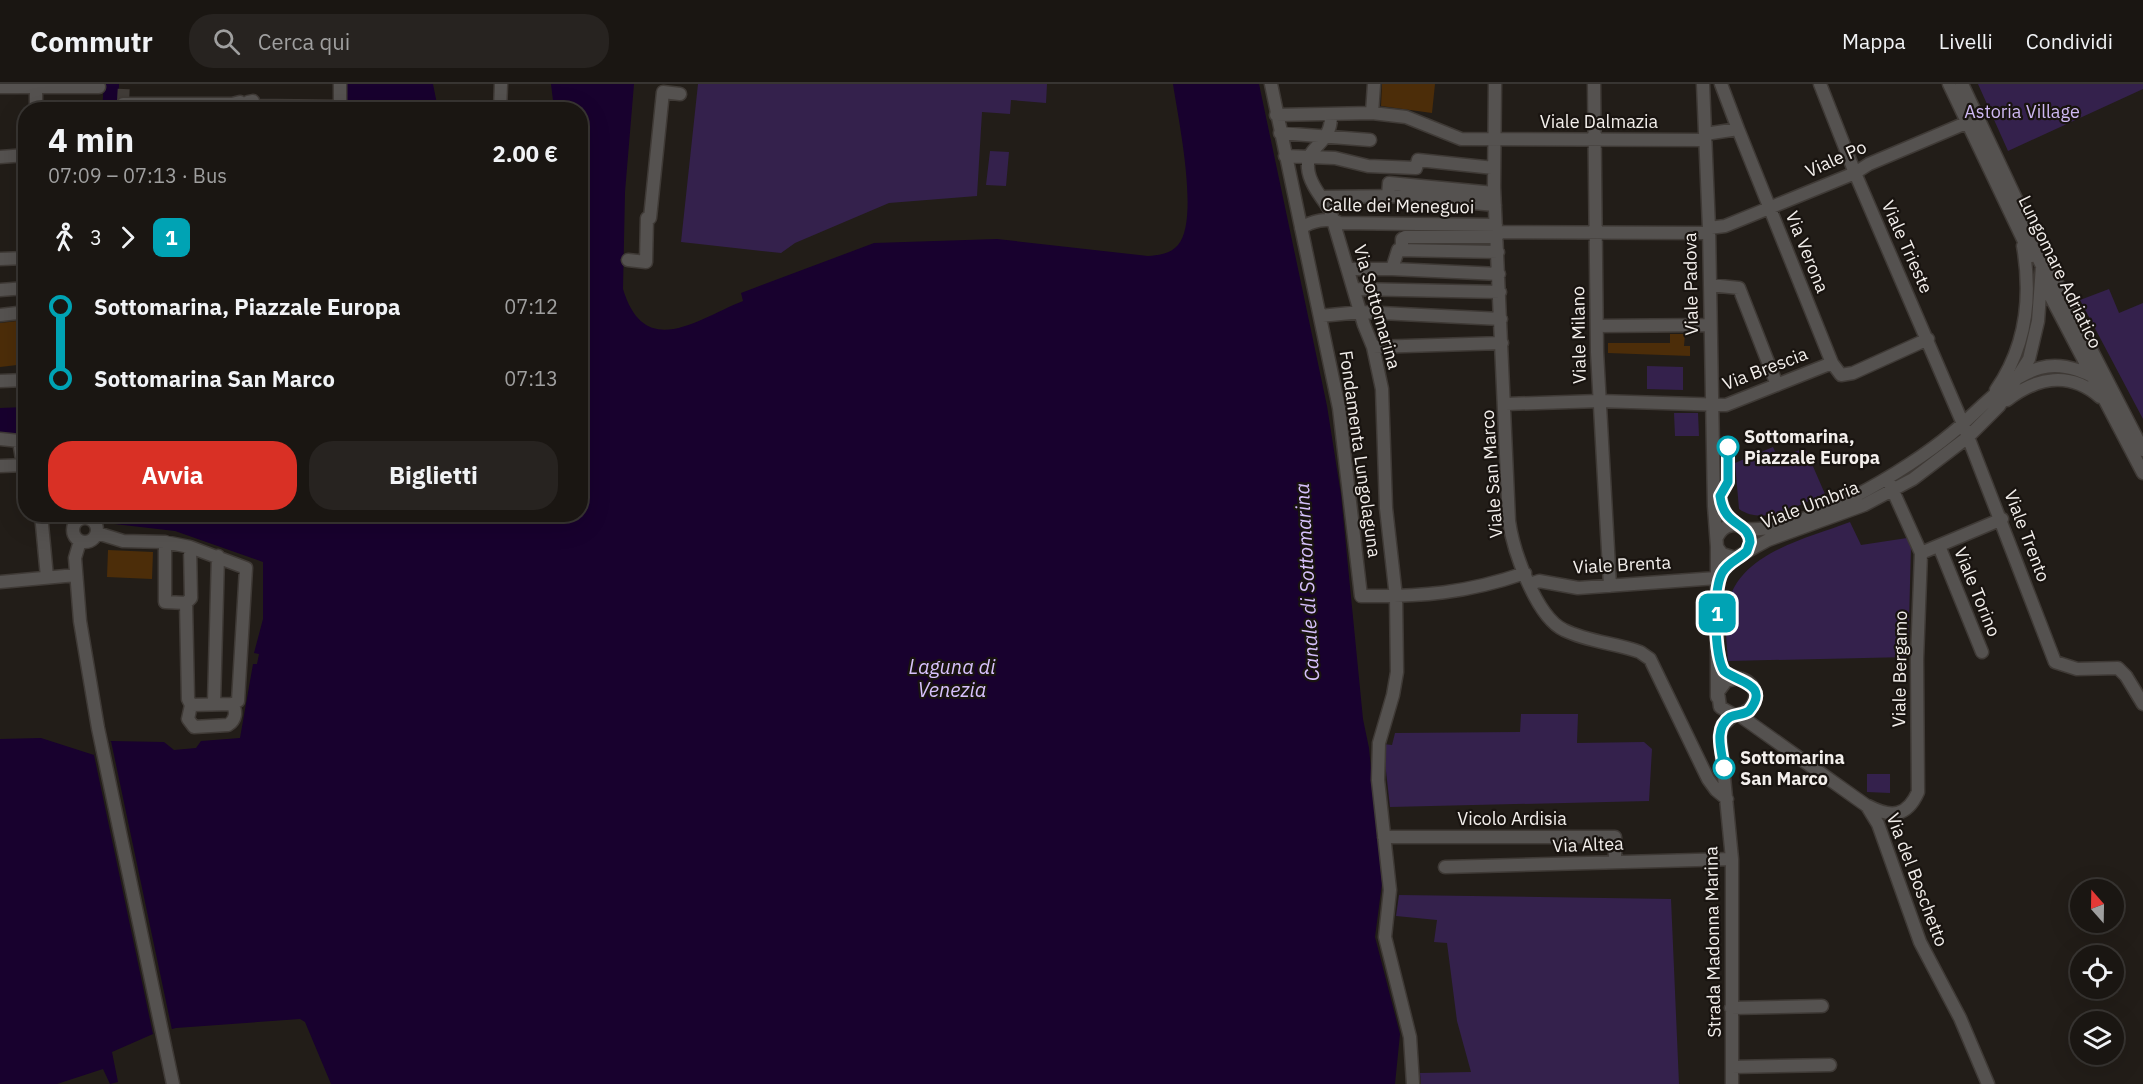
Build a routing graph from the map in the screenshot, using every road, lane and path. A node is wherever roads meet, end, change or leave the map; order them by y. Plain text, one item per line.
1 (340, 84) edge
2 (501, 84) edge
3 (1271, 84) edge
4 (1374, 84) edge
5 (1495, 84) edge
6 (1594, 84) edge
7 (1703, 84) edge
8 (1721, 84) edge
9 (1820, 84) edge
10 (1949, 84) edge
11 (1962, 84) edge
12 (36, 85) edge
13 (0, 87) edge
14 (99, 87) dead end
15 (680, 94) dead end
16 (36, 102) edge
17 (340, 102) edge
18 (500, 102) edge
19 (1372, 113) junction
20 (1331, 114) junction
21 (1276, 116) junction
22 (1972, 120) junction
23 (1738, 129) junction
24 (1280, 133) junction
25 (1327, 136) junction
26 (1705, 137) junction
27 (1595, 139) junction
28 (1370, 140) dead end
29 (1493, 140) junction
30 (18, 156) edge
31 (1285, 156) junction
32 (2, 157) edge
33 (1308, 157) junction
34 (1494, 168) junction
35 (1855, 173) junction
36 (1321, 197) junction
37 (1495, 199) junction
38 (1770, 207) junction
39 (1333, 220) junction
40 (1301, 228) junction
41 (1708, 230) junction
42 (1496, 231) junction
43 (1596, 233) junction
44 (2026, 233) junction
45 (1402, 250) junction
46 (1497, 252) junction
47 (18, 258) edge
48 (0, 259) edge
49 (628, 260) dead end
50 (1348, 269) junction
51 (1392, 269) junction
52 (1499, 274) junction
53 (2041, 278) junction
54 (1710, 285) junction
55 (18, 289) edge
56 (1354, 289) junction
57 (0, 290) edge
58 (1500, 292) junction
59 (1360, 312) junction
60 (18, 313) edge
61 (0, 315) edge
62 (1320, 316) junction
63 (1501, 319) junction
64 (1710, 325) junction
65 (1596, 326) junction
66 (1928, 339) junction
67 (1502, 343) junction
68 (1373, 347) junction
69 (1832, 363) junction
70 (2091, 375) junction
71 (2017, 379) junction
72 (18, 380) edge
73 (0, 381) edge
74 (1777, 385) junction
75 (2111, 389) junction
76 (1599, 401) junction
77 (2104, 401) junction
78 (1995, 402) junction
79 (1506, 404) junction
80 (1711, 406) junction
81 (1963, 424) junction
82 (1968, 437) junction
83 (0, 439) edge
84 (18, 441) edge
85 (2143, 450) edge
86 (18, 465) edge
87 (0, 466) edge
88 (2143, 473) edge
89 (1886, 477) junction
90 (1714, 483) junction
91 (1893, 489) junction
92 (2001, 519) junction
93 (41, 522) edge
94 (75, 522) edge
95 (94, 522) edge
96 (1740, 527) junction
97 (97, 533) junction
98 (80, 541) junction
99 (165, 542) junction
100 (1717, 542) junction
101 (1939, 546) junction
102 (190, 547) junction
103 (1747, 551) junction
104 (1921, 554) junction
105 (218, 556) junction
106 (1735, 558) junction
107 (76, 575) junction
108 (47, 577) junction
109 (1527, 578) junction
110 (0, 582) edge
111 (1717, 583) junction
112 (1610, 586) junction
113 (1396, 597) junction
114 (186, 603) junction
115 (1982, 652) dead end
116 (1717, 653) junction
117 (1739, 678) junction
118 (1717, 697) junction
119 (214, 703) junction
120 (1754, 703) junction
121 (232, 704) junction
122 (2143, 704) edge
123 (191, 705) junction
124 (1736, 715) junction
125 (1762, 733) junction
126 (1727, 799) junction
127 (1867, 806) junction
128 (1384, 837) junction
129 (1732, 859) junction
130 (1615, 862) junction
131 (1445, 867) dead end
132 (1822, 1006) dead end
133 (1731, 1008) junction
134 (1830, 1065) dead end
135 (1732, 1067) junction
136 (173, 1084) edge
137 (1413, 1084) edge
138 (1732, 1084) edge
139 (1988, 1084) edge

1 - 17 street
2 - 18 street
3 - 21 street, Fondamenta Lungolaguna
4 - 19 street
5 - 29 street, Viale San Marco
6 - 27 street, Viale Milano
7 - 26 street, Viale Padova
8 - 23 street, Via Verona
9 - 35 street, Viale Trieste
10 - 22 street, Lungomare Adriatico
11 - 22 street, Lungomare Adriatico
12 - 13 street
12 - 14 street
12 - 16 street
15 - 49 street
19 - 20 street, Viale Dalmazia
19 - 29 street, Viale Dalmazia
20 - 21 street, Viale Dalmazia
20 - 25 street
21 - 24 street, Fondamenta Lungolaguna
22 - 35 street, Viale Po
22 - 44 street, Lungomare Adriatico
23 - 26 street
23 - 38 street, Via Verona
24 - 25 street
24 - 31 street, Fondamenta Lungolaguna
25 - 28 street
25 - 33 street
26 - 27 street, Viale Dalmazia
26 - 41 street, Viale Padova
27 - 29 street, Viale Dalmazia
27 - 43 street, Viale Milano
29 - 34 street, Viale San Marco
30 - 32 street
31 - 33 street
31 - 40 street, Fondamenta Lungolaguna
33 - 34 street
33 - 36 street, Via Sottomarina
34 - 37 street, Viale San Marco
35 - 38 street, Viale Po
35 - 66 street, Viale Trieste
36 - 37 street
36 - 39 street, Via Sottomarina
37 - 42 street, Viale San Marco
38 - 41 street, Viale Po
38 - 69 street, Via Verona
39 - 40 street, Calle dei Meneguoi
39 - 42 street, Calle dei Meneguoi
39 - 50 street, Via Sottomarina
40 - 62 street, Fondamenta Lungolaguna
41 - 43 street, Viale Po
41 - 54 street, Viale Padova
42 - 43 street, Viale Po
42 - 45 street
42 - 46 street, Viale San Marco
43 - 65 street, Viale Milano
44 - 53 street, Lungomare Adriatico
44 - 75 street, Lungomare Adriatico
44 - 78 street, Viale Umbria
45 - 46 street
45 - 51 street
46 - 52 street, Viale San Marco
47 - 48 street
50 - 51 street
50 - 56 street, Via Sottomarina
51 - 52 street
52 - 58 street, Viale San Marco
53 - 70 street, Lungomare Adriatico
53 - 71 street, Viale Umbria
54 - 64 street, Viale Padova
54 - 74 street
55 - 57 street
56 - 58 street
56 - 59 street, Via Sottomarina
58 - 63 street, Viale San Marco
59 - 62 street
59 - 63 street
59 - 68 street, Via Sottomarina
60 - 61 street
62 - 113 street, Fondamenta Lungolaguna
63 - 67 street, Viale San Marco
64 - 65 street
64 - 80 street, Viale Padova
65 - 76 street, Viale Milano
66 - 69 street
66 - 81 street, Viale Trieste
67 - 68 street
67 - 79 street, Viale San Marco
68 - 113 street, Via Sottomarina
69 - 74 street, Via Brescia
70 - 71 street
70 - 75 street
70 - 77 street, Lungomare Adriatico
71 - 78 street, Viale Umbria
72 - 73 street
74 - 80 street, Via Brescia
75 - 85 street, Lungomare Adriatico
76 - 79 street, Via Brescia
76 - 80 street, Via Brescia
76 - 112 street, Viale Milano
77 - 78 street, Viale Umbria
77 - 88 street, Lungomare Adriatico
78 - 81 street, Viale Umbria
78 - 82 street, Viale Umbria
79 - 109 street, Viale San Marco
80 - 90 street, Viale Padova
81 - 82 street, Viale Trento
81 - 89 street, Viale Umbria
82 - 91 street, Viale Umbria
82 - 92 street, Viale Trento
83 - 84 street
86 - 87 street
89 - 91 street, Viale Bergamo
89 - 96 street, Viale Umbria
90 - 96 street, Viale Padova
90 - 100 street, Viale Padova
91 - 103 street, Viale Umbria
91 - 104 street, Viale Bergamo
92 - 101 street
92 - 122 street, Viale Trento
93 - 108 street
94 - 98 street
95 - 97 street
96 - 100 street
96 - 103 street
97 - 98 street
97 - 99 street
98 - 107 street
99 - 102 street
99 - 114 street
100 - 106 street
100 - 111 street, Viale Padova
101 - 104 street
101 - 115 street, Viale Torino
102 - 105 street
102 - 114 street
103 - 106 street
104 - 127 street, Viale Bergamo
105 - 119 street
105 - 121 street
106 - 111 street
107 - 108 street
107 - 136 street
108 - 110 street
109 - 112 street, Viale Brenta
109 - 113 street, Fondamenta Lungolaguna
109 - 126 street, Viale San Marco
111 - 112 street, Viale Brenta
111 - 116 street, Viale Padova
113 - 128 street, Via Sottomarina
114 - 123 street
116 - 117 street
116 - 118 street, Viale Padova
117 - 118 street
117 - 120 street
118 - 124 street
119 - 121 street
119 - 123 street
120 - 124 street
120 - 125 street
121 - 123 street
124 - 125 street, Via del Boschetto
124 - 126 street
125 - 127 street, Via del Boschetto
126 - 129 street, Strada Madonna Marina
127 - 139 street, Via del Boschetto
128 - 130 street, Vicolo Ardisia
128 - 137 street, Via Sottomarina
129 - 130 street, Via Altea
129 - 133 street, Strada Madonna Marina
130 - 131 street, Via Altea
132 - 133 street
133 - 135 street, Strada Madonna Marina
134 - 135 street
135 - 138 street, Strada Madonna Marina

